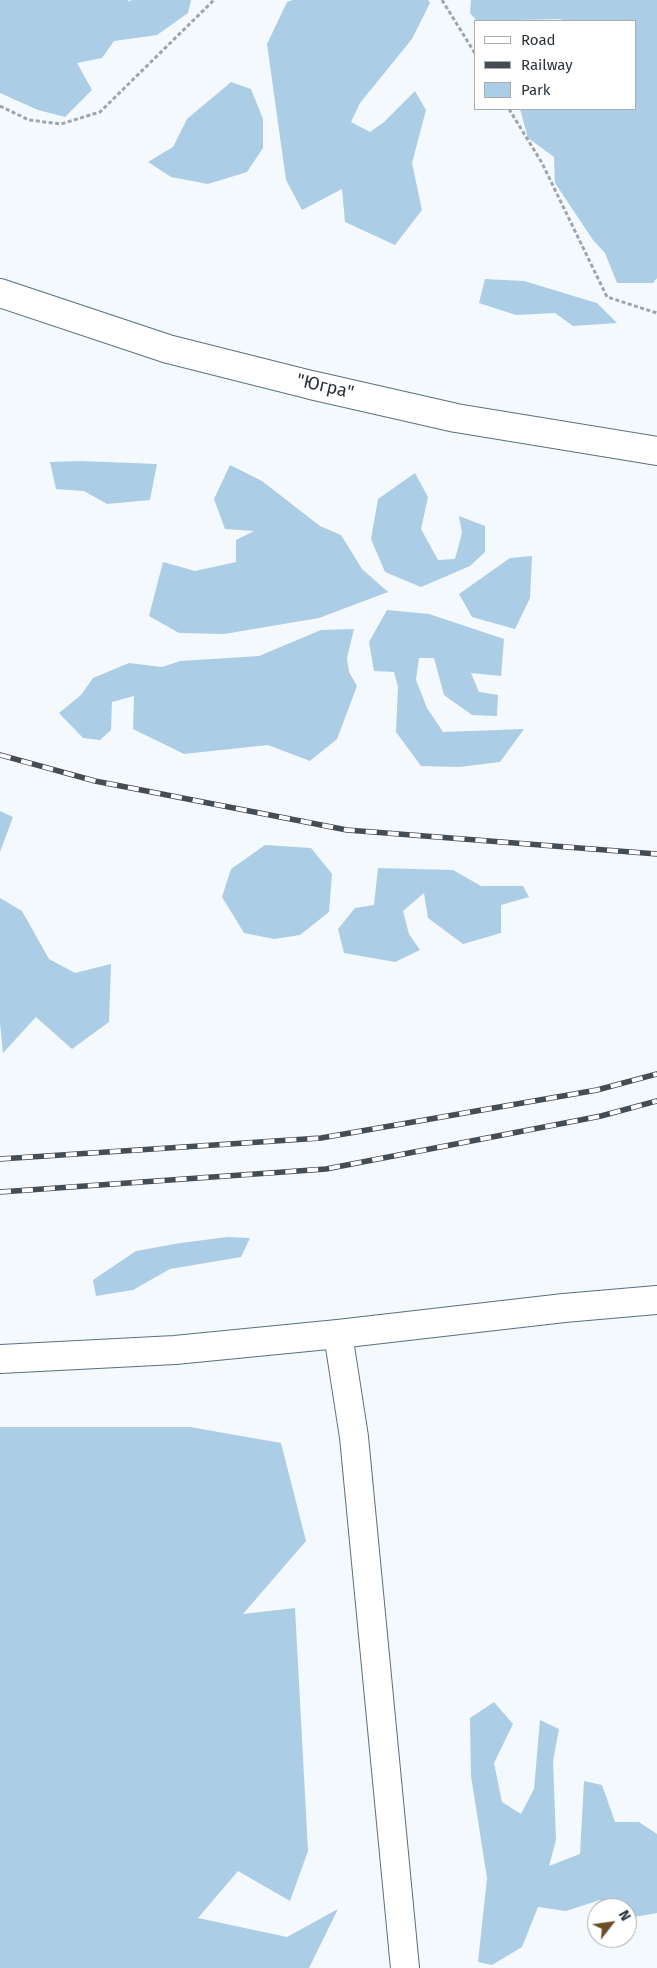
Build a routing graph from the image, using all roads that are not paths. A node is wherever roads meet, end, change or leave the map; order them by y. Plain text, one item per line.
1 (0, 293) edge
2 (657, 450) edge
3 (657, 1300) edge
4 (338, 1334) junction
5 (0, 1360) edge
6 (405, 1968) edge

1 - 2 main road, "Югра"
3 - 4 main road
4 - 5 main road
4 - 6 main road

